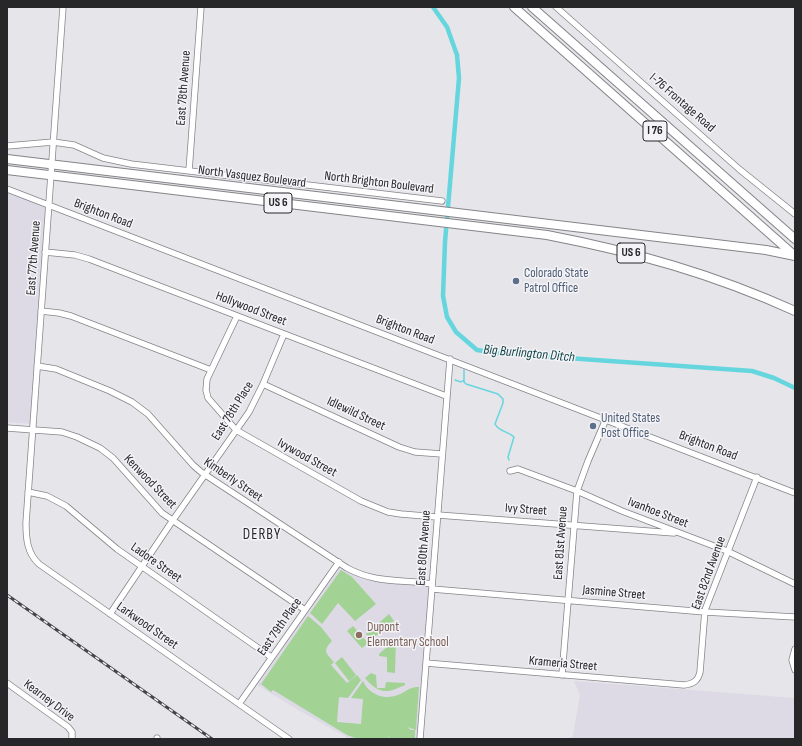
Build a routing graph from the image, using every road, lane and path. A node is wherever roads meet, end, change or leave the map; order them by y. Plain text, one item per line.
1 (63, 7) edge
2 (201, 7) edge
3 (514, 7) edge
4 (532, 7) edge
5 (556, 7) edge
6 (53, 142) junction
7 (7, 146) edge
8 (7, 159) edge
9 (52, 165) junction
10 (7, 170) edge
11 (189, 171) junction
12 (51, 176) junction
13 (7, 189) edge
14 (442, 201) dead end
15 (49, 204) junction
16 (795, 214) edge
17 (495, 218) junction
18 (493, 228) junction
19 (795, 239) edge
20 (46, 252) junction
21 (795, 256) edge
22 (41, 311) junction
23 (795, 311) edge
24 (237, 316) junction
25 (284, 334) junction
26 (450, 359) junction
27 (37, 366) junction
28 (211, 370) junction
29 (263, 384) junction
30 (446, 396) junction
31 (606, 419) junction
32 (7, 428) edge
33 (33, 430) junction
34 (236, 430) junction
35 (442, 454) junction
36 (510, 471) dead end
37 (205, 475) junction
38 (757, 477) junction
39 (577, 491) junction
40 (28, 492) junction
41 (795, 493) edge
42 (27, 512) joint
43 (437, 516) junction
44 (173, 520) junction
45 (573, 525) junction
46 (684, 534) junction
47 (727, 551) junction
48 (338, 562) junction
49 (142, 566) junction
50 (795, 584) edge
51 (432, 587) junction
52 (568, 600) junction
53 (305, 610) junction
54 (705, 612) junction
55 (110, 614) junction
56 (795, 617) edge
57 (795, 649) edge
58 (271, 657) junction
59 (426, 663) junction
60 (795, 670) edge
61 (562, 675) junction
62 (697, 680) joint
63 (7, 683) edge
64 (239, 704) junction
65 (72, 739) edge
66 (289, 739) edge
67 (420, 739) edge

1 - 6 street, East 77th Avenue
2 - 11 street, East 78th Avenue
3 - 21 highway, I 76
4 - 19 highway, I 76
5 - 16 street, I-76 Frontage Road
6 - 7 street, North Brighton Boulevard
6 - 9 street, East 77th Avenue
6 - 11 street, North Brighton Boulevard
8 - 9 highway, North Vasquez Boulevard / US 6
9 - 12 street, East 77th Avenue
9 - 17 highway, North Vasquez Boulevard / US 6
10 - 12 highway, North Vasquez Boulevard / US 6
11 - 14 street, North Brighton Boulevard
12 - 15 street, East 77th Avenue
12 - 18 highway, North Vasquez Boulevard / US 6
13 - 15 street, Brighton Road
15 - 20 street, East 77th Avenue
15 - 26 street, Brighton Road
17 - 18 highway
17 - 21 highway, US 6
18 - 23 highway, US 6
20 - 22 street, East 77th Avenue
20 - 24 street, Hollywood Street
22 - 27 street, East 77th Avenue
22 - 28 street
24 - 25 street, Hollywood Street
24 - 28 street, Ivywood Street
25 - 29 street, East 78th Place
25 - 30 street, Hollywood Street
26 - 30 street, East 80th Avenue
26 - 31 street, Brighton Road
27 - 33 street, East 77th Avenue
27 - 37 street, Kimberly Street
28 - 34 street, Ivywood Street
29 - 34 street, East 78th Place
29 - 35 street, Idlewild Street
30 - 35 street, East 80th Avenue
31 - 38 street, Brighton Road
31 - 39 street, East 81st Avenue
32 - 33 street, Kenwood Street
33 - 40 street, East 77th Avenue
33 - 44 street, Kenwood Street
34 - 37 street, East 78th Place
34 - 43 street, Ivywood Street
35 - 43 street, East 80th Avenue
36 - 39 street, Ivanhoe Street
37 - 44 street, East 78th Place
37 - 48 street, Kimberly Street
38 - 41 street, Brighton Road
38 - 47 street, East 82nd Avenue
39 - 45 street, East 81st Avenue
39 - 46 street, Ivanhoe Street
40 - 42 street, East 77th Avenue
40 - 49 street, Ladore Street
42 - 55 street, Larkwood Street
43 - 45 street, Ivy Street
43 - 51 street, East 80th Avenue
44 - 49 street, East 78th Place
44 - 53 street, Kenwood Street
45 - 46 street, Ivy Street
45 - 52 street, East 81st Avenue
46 - 47 street, Ivanhoe Street
47 - 50 street, Ivanhoe Street
47 - 54 street, East 82nd Avenue
48 - 51 street, Kimberly Street
48 - 53 street, East 79th Place
49 - 55 street, East 78th Place
49 - 58 street, Ladore Street
51 - 52 street, Jasmine Street
51 - 59 street, East 80th Avenue
52 - 54 street, Jasmine Street
52 - 61 street, East 81st Avenue
53 - 58 street, East 79th Place
54 - 56 street, Jasmine Street
54 - 62 street, East 82nd Avenue
55 - 64 street, Larkwood Street
57 - 60 street
58 - 64 street, East 79th Place
59 - 61 street, Krameria Street
59 - 67 street, East 80th Avenue
61 - 62 street, Krameria Street
63 - 65 street, Kearney Drive
64 - 66 street, Larkwood Street

